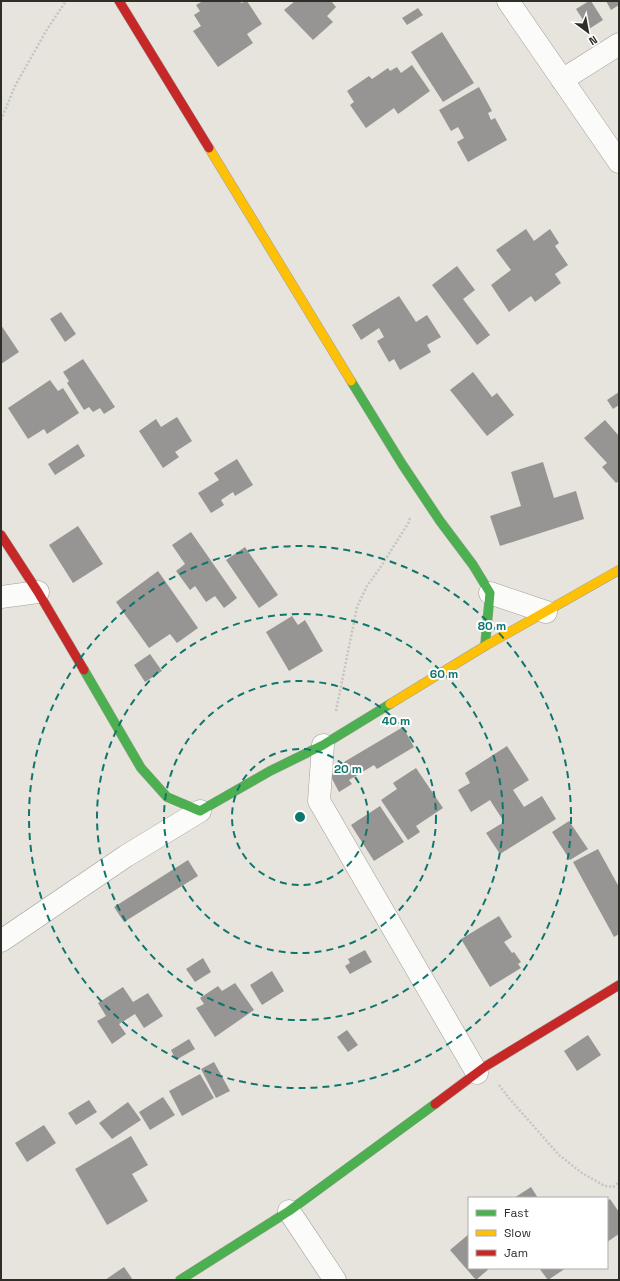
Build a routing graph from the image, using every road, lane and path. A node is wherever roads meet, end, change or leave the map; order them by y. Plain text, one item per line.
1 (66, 1) edge
2 (119, 1) edge
3 (508, 1) edge
4 (619, 44) edge
5 (562, 80) junction
6 (1, 120) edge
7 (619, 162) edge
8 (419, 490) junction
9 (1, 535) edge
10 (619, 570) edge
11 (38, 592) junction
12 (490, 593) junction
13 (1, 597) edge
14 (546, 612) junction
15 (485, 646) junction
16 (326, 743) junction
17 (200, 811) junction
18 (1, 941) edge
19 (619, 985) edge
20 (481, 1069) junction
21 (619, 1182) edge
22 (289, 1211) junction
23 (180, 1280) edge
24 (335, 1280) edge

1 - 6 path
2 - 8 street
3 - 5 street
4 - 5 street
5 - 7 street
8 - 12 street
8 - 16 path
9 - 11 street
10 - 14 street
11 - 13 street
11 - 17 street
12 - 14 street
12 - 15 street
14 - 15 street
15 - 16 street
16 - 17 street
16 - 20 street
17 - 18 street
19 - 20 street
20 - 21 path
20 - 22 street
22 - 23 street
22 - 24 street

